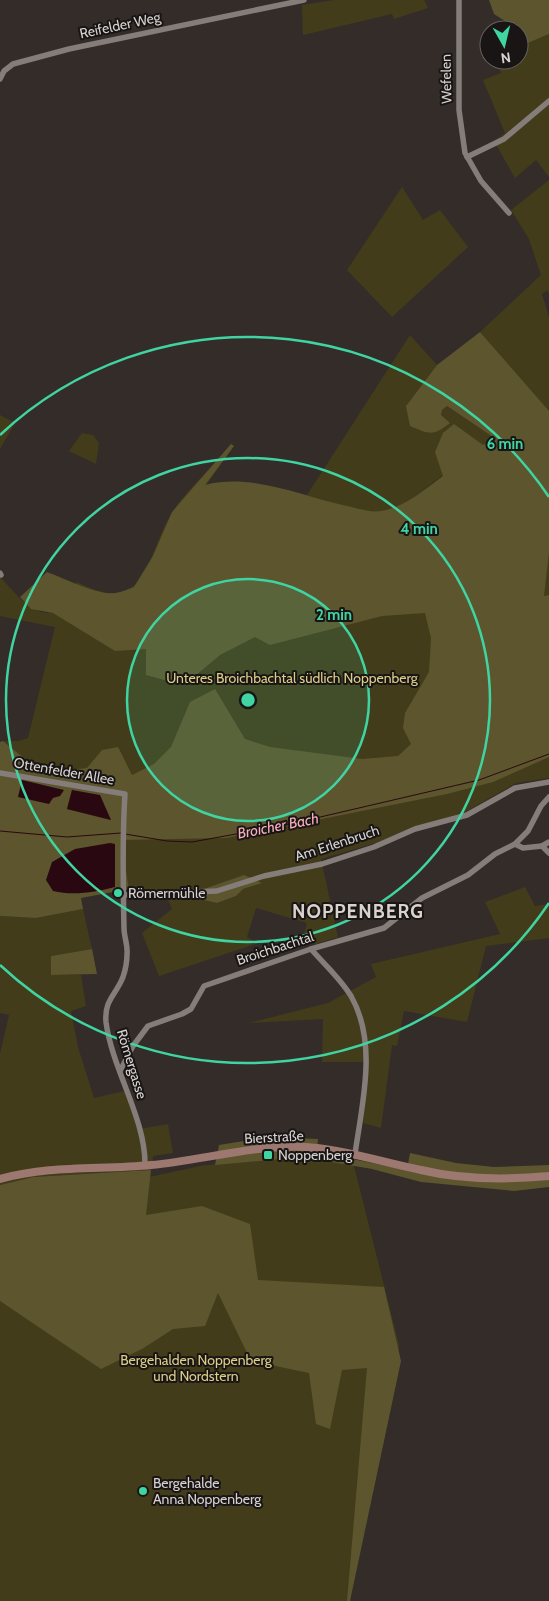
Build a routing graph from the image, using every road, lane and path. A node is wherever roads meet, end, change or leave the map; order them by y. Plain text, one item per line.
1 (304, 0) edge
2 (459, 0) edge
3 (0, 78) edge
4 (549, 101) edge
5 (467, 156) junction
6 (509, 212) dead end
7 (0, 773) edge
8 (549, 782) edge
9 (125, 794) joint
10 (549, 797) edge
11 (549, 842) edge
12 (515, 844) junction
13 (542, 846) junction
14 (549, 853) edge
15 (125, 895) junction
16 (311, 949) junction
17 (120, 1071) junction
18 (355, 1154) junction
19 (145, 1166) junction
20 (549, 1176) edge
21 (0, 1178) edge

1 - 3 street, Reifelder Weg
2 - 5 street, Wefelen
4 - 5 street
5 - 6 street
7 - 9 street, Ottenfelder Allee
8 - 15 street, Am Erlenbruch
9 - 15 street, Römergasse
10 - 12 street, Broichbachtal
11 - 13 street
12 - 13 street
12 - 16 street, Broichbachtal
13 - 14 street
15 - 17 street, Römergasse
16 - 17 street, Broichbachtal
16 - 18 street
17 - 19 street, Römergasse
18 - 19 main road, Bierstraße
18 - 20 main road, Bierstraße
19 - 21 main road, Bierstraße

